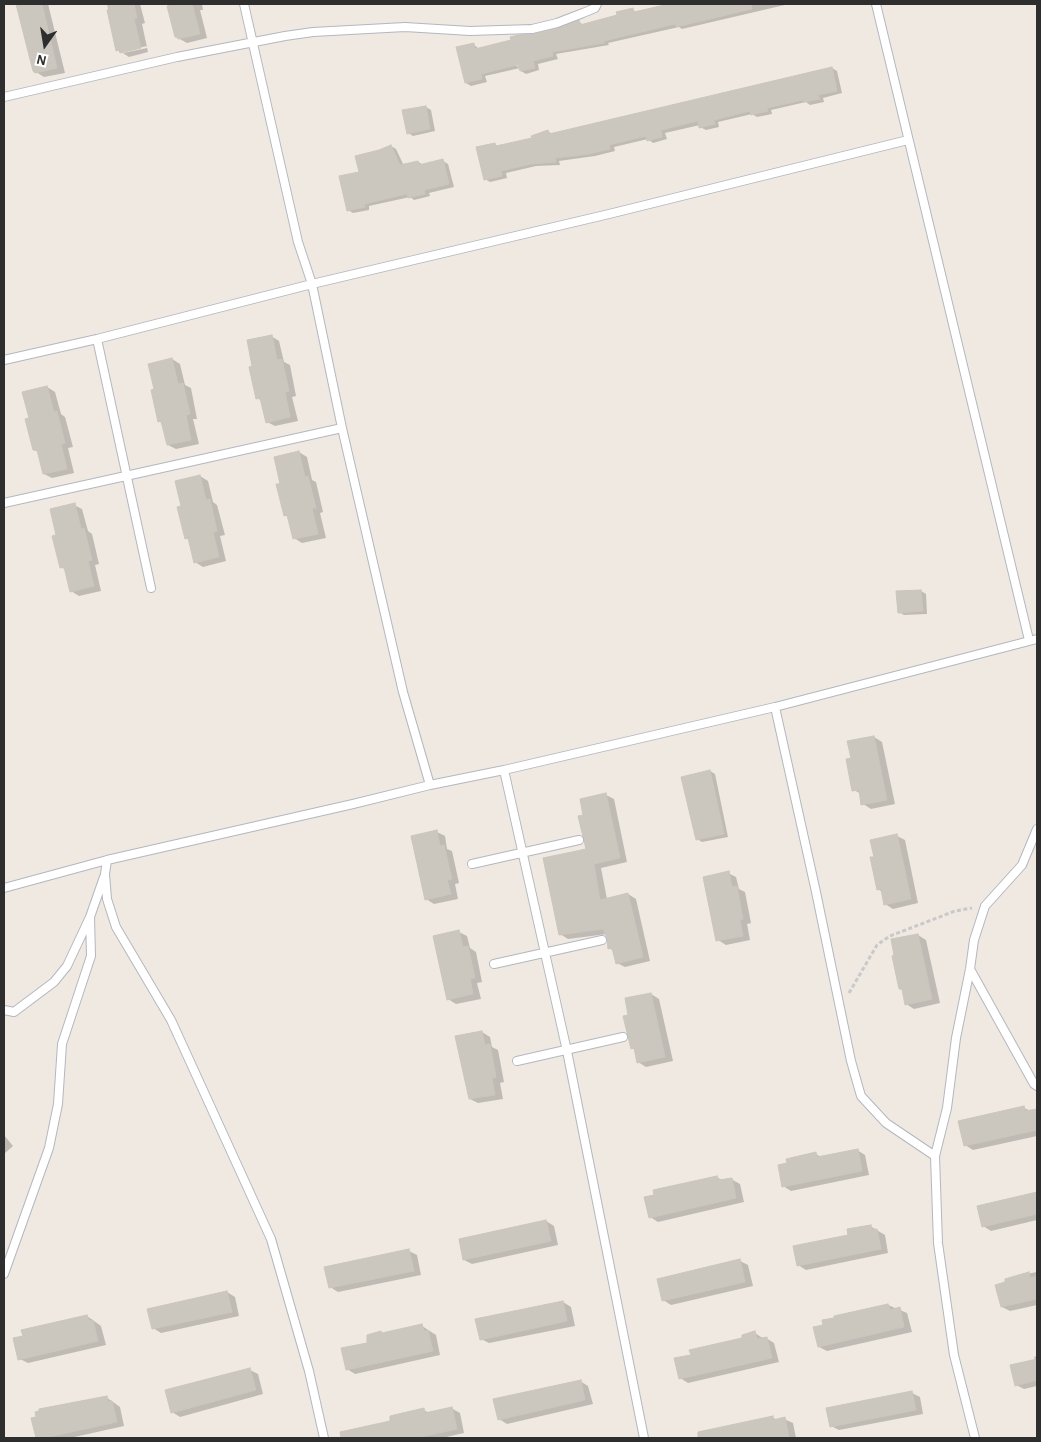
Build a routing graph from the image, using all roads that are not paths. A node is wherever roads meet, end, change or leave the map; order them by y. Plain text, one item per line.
1 (244, 4) edge
2 (597, 4) edge
3 (876, 4) edge
4 (254, 42) junction
5 (4, 97) edge
6 (908, 140) junction
7 (312, 284) junction
8 (97, 339) junction
9 (4, 360) edge
10 (342, 428) junction
11 (126, 476) junction
12 (4, 503) edge
13 (151, 588) dead end
14 (1033, 640) edge
15 (775, 707) junction
16 (504, 770) junction
17 (430, 785) junction
18 (1037, 829) edge
19 (579, 840) dead end
20 (522, 852) junction
21 (107, 860) junction
22 (472, 864) dead end
23 (105, 874) junction
24 (4, 888) edge
25 (90, 917) junction
26 (602, 940) dead end
27 (545, 953) junction
28 (494, 964) dead end
29 (970, 969) junction
30 (4, 1010) edge
31 (623, 1037) dead end
32 (567, 1051) junction
33 (517, 1061) dead end
34 (1037, 1086) edge
35 (935, 1156) junction
36 (4, 1274) edge
37 (324, 1438) edge
38 (644, 1438) edge
39 (975, 1438) edge

1 - 4 lane
2 - 4 lane
3 - 6 lane
4 - 5 lane
4 - 7 lane
6 - 7 lane
6 - 14 lane
7 - 8 lane
7 - 10 lane
8 - 9 lane
8 - 11 lane
10 - 11 lane
10 - 17 lane
11 - 12 lane
11 - 13 lane
14 - 15 lane
15 - 16 lane
15 - 35 lane
16 - 17 lane
16 - 20 lane
17 - 21 lane
18 - 29 lane
19 - 20 lane
20 - 22 lane
20 - 27 lane
21 - 23 lane
21 - 24 lane
23 - 25 lane
23 - 37 lane
25 - 30 lane
25 - 36 lane
26 - 27 lane
27 - 28 lane
27 - 32 lane
29 - 34 lane
29 - 35 lane
31 - 32 lane
32 - 33 lane
32 - 38 lane
35 - 39 lane

